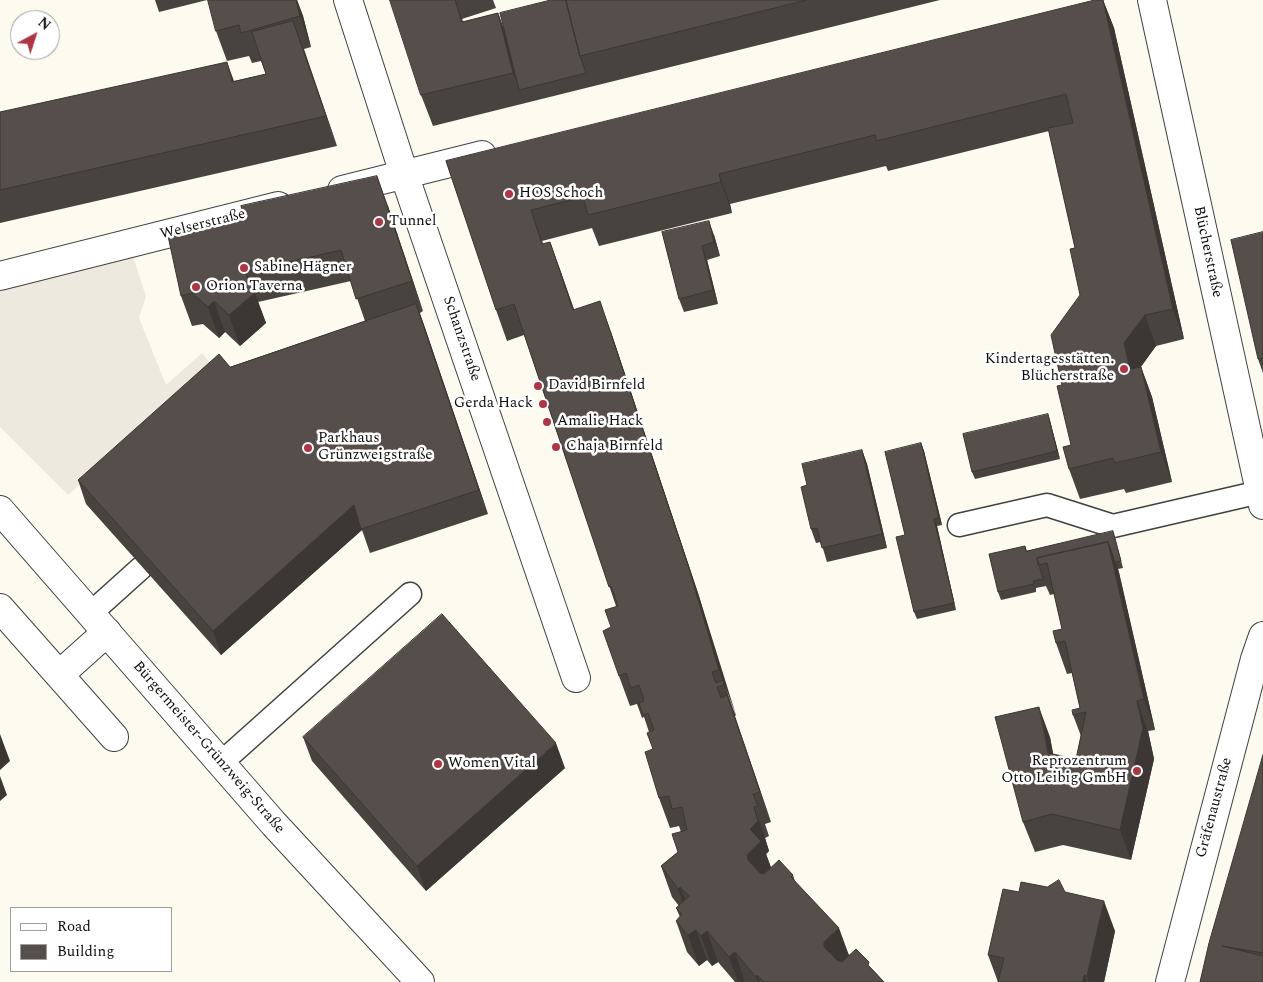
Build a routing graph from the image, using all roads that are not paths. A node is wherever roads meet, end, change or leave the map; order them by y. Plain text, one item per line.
1 (348, 0) edge
2 (1152, 0) edge
3 (510, 148) edge
4 (404, 174) junction
5 (0, 276) edge
6 (1261, 498) edge
7 (0, 510) edge
8 (959, 526) dead end
9 (141, 568) edge
10 (410, 594) dead end
11 (0, 608) edge
12 (99, 623) junction
13 (1263, 636) edge
14 (59, 675) junction
15 (576, 678) dead end
16 (114, 737) dead end
17 (221, 763) junction
18 (420, 982) edge
19 (1170, 982) edge

1 - 4 street, Schanzstraße
2 - 6 street, Blücherstraße
3 - 4 street, Welserstraße
4 - 5 street, Welserstraße
4 - 15 street, Schanzstraße
6 - 8 lane
7 - 12 street, Bürgermeister-Grünzweig-Straße
9 - 12 lane
10 - 17 lane
11 - 14 street
12 - 14 street
12 - 17 street, Bürgermeister-Grünzweig-Straße
13 - 19 street, Gräfenaustraße
14 - 16 street
17 - 18 street, Bürgermeister-Grünzweig-Straße

